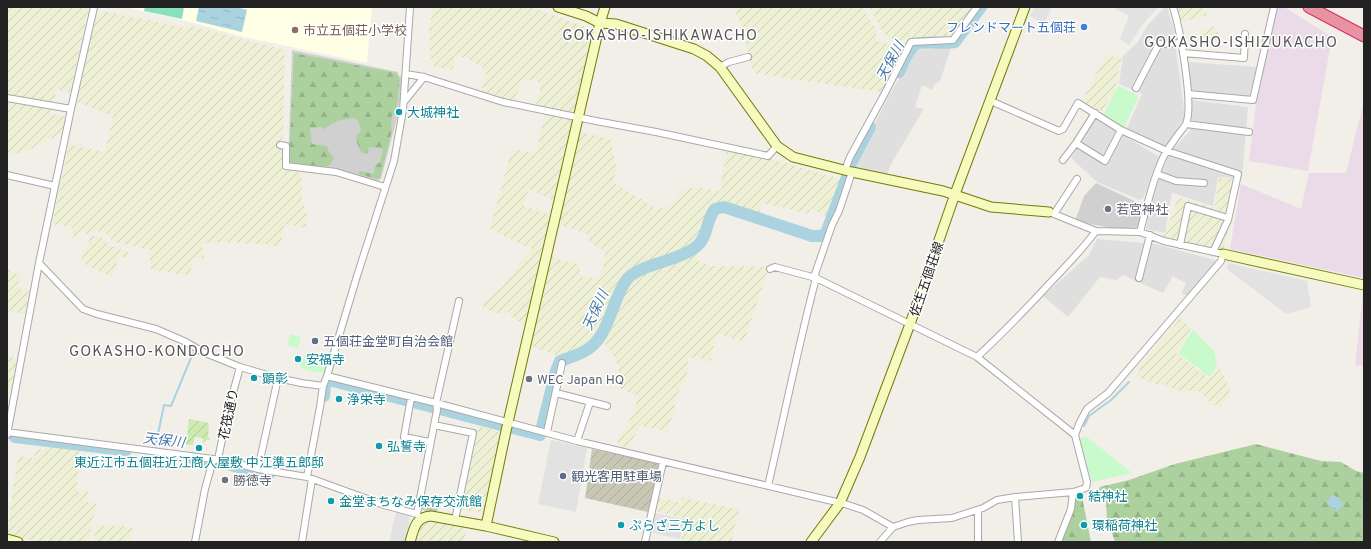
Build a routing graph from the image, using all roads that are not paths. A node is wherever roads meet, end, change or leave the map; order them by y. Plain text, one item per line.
1 (94, 7) edge
2 (410, 7) edge
3 (558, 7) edge
4 (605, 7) edge
5 (977, 7) edge
6 (1026, 7) edge
7 (1173, 7) edge
8 (1274, 7) edge
9 (1309, 7) edge
10 (600, 23) junction
11 (1245, 34) dead end
12 (1364, 36) edge
13 (1181, 43) junction
14 (1183, 53) junction
15 (748, 57) dead end
16 (720, 67) junction
17 (406, 74) junction
18 (424, 77) junction
19 (1136, 88) dead end
20 (1188, 94) junction
21 (7, 98) edge
22 (991, 101) junction
23 (403, 103) junction
24 (71, 110) junction
25 (1095, 113) junction
26 (579, 117) junction
27 (1186, 124) junction
28 (1121, 130) junction
29 (1249, 132) dead end
30 (1076, 143) junction
31 (280, 145) dead end
32 (777, 146) junction
33 (1167, 151) junction
34 (1063, 160) dead end
35 (848, 171) junction
36 (1157, 174) junction
37 (7, 175) edge
38 (1077, 179) dead end
39 (1204, 183) dead end
40 (55, 186) junction
41 (385, 187) junction
42 (955, 194) junction
43 (1052, 213) junction
44 (1228, 218) junction
45 (1096, 230) junction
46 (1140, 232) junction
47 (1150, 235) junction
48 (1180, 245) junction
49 (1213, 252) junction
50 (1223, 254) junction
51 (39, 263) junction
52 (770, 269) dead end
53 (816, 278) junction
54 (1139, 278) dead end
55 (1364, 285) edge
56 (459, 301) dead end
57 (910, 324) junction
58 (977, 357) junction
59 (562, 363) dead end
60 (239, 368) junction
61 (327, 376) junction
62 (278, 379) junction
63 (323, 386) junction
64 (556, 393) junction
65 (411, 400) junction
66 (590, 402) junction
67 (437, 406) junction
68 (607, 406) dead end
69 (434, 425) junction
70 (508, 425) junction
71 (543, 431) junction
72 (7, 433) edge
73 (1075, 435) junction
74 (577, 441) junction
75 (430, 442) junction
76 (214, 461) junction
77 (663, 462) junction
78 (258, 469) junction
79 (310, 478) junction
80 (768, 486) junction
81 (1073, 492) junction
82 (1015, 497) junction
83 (840, 503) junction
84 (978, 510) junction
85 (419, 516) junction
86 (455, 520) junction
87 (486, 526) junction
88 (893, 527) junction
89 (7, 539) edge
90 (884, 540) edge
91 (18, 542) edge
92 (195, 542) edge
93 (302, 542) edge
94 (410, 542) edge
95 (554, 542) edge
96 (645, 542) edge
97 (811, 542) edge
98 (980, 542) edge
99 (1018, 542) edge
100 (1058, 542) edge

1 - 24 street
2 - 17 street
3 - 10 street
4 - 10 street
5 - 35 street
6 - 22 street, 佐生五個荘線
7 - 13 street
8 - 20 street
9 - 12 highway
10 - 16 street
10 - 26 street
11 - 14 street
13 - 14 street
13 - 19 street
14 - 20 street
15 - 16 street
16 - 32 street
17 - 18 street
17 - 23 street
18 - 23 street
18 - 26 street
20 - 27 street
21 - 24 street
22 - 25 street
22 - 42 street, 佐生五個荘線
23 - 41 street
24 - 40 street
25 - 28 street
25 - 30 street
26 - 32 street
26 - 70 street
27 - 29 street
27 - 33 street
28 - 30 street
28 - 33 street
30 - 34 street
31 - 41 street
32 - 35 street
33 - 36 street
33 - 44 street
35 - 42 street
35 - 53 street
36 - 39 street
36 - 46 street
37 - 40 street
38 - 43 street
40 - 51 street
41 - 61 street
42 - 43 street
42 - 57 street, 佐生五個荘線
43 - 45 street
44 - 48 street
44 - 49 street
45 - 46 street
45 - 58 street
46 - 47 street
47 - 48 street
47 - 54 street
48 - 49 street
49 - 50 street
50 - 55 street
50 - 73 street
51 - 60 street
51 - 72 street
52 - 53 street
53 - 57 street
53 - 80 street
56 - 67 street
57 - 58 street
57 - 83 street, 佐生五個荘線
58 - 73 street
59 - 64 street
60 - 62 street
60 - 76 street, 花筏通り
61 - 63 street
61 - 65 street
62 - 63 street
62 - 78 street
63 - 79 street
64 - 66 street
64 - 71 street
65 - 67 street
65 - 75 street
66 - 68 street
66 - 74 street
67 - 69 street
67 - 70 street
69 - 75 street
69 - 86 street
70 - 71 street
70 - 87 street
71 - 74 street
72 - 76 street
73 - 81 street
74 - 77 street
75 - 85 street
76 - 78 street
76 - 92 street, 花筏通り
77 - 80 street
77 - 96 street
78 - 79 street
79 - 85 street
79 - 93 street
80 - 83 street
81 - 82 street
81 - 100 street
82 - 84 street
82 - 99 street
83 - 88 street
83 - 97 street, 佐生五個荘線
84 - 88 street
84 - 98 street
85 - 86 street
85 - 94 street
86 - 87 street
87 - 95 street
88 - 90 street
89 - 91 street

